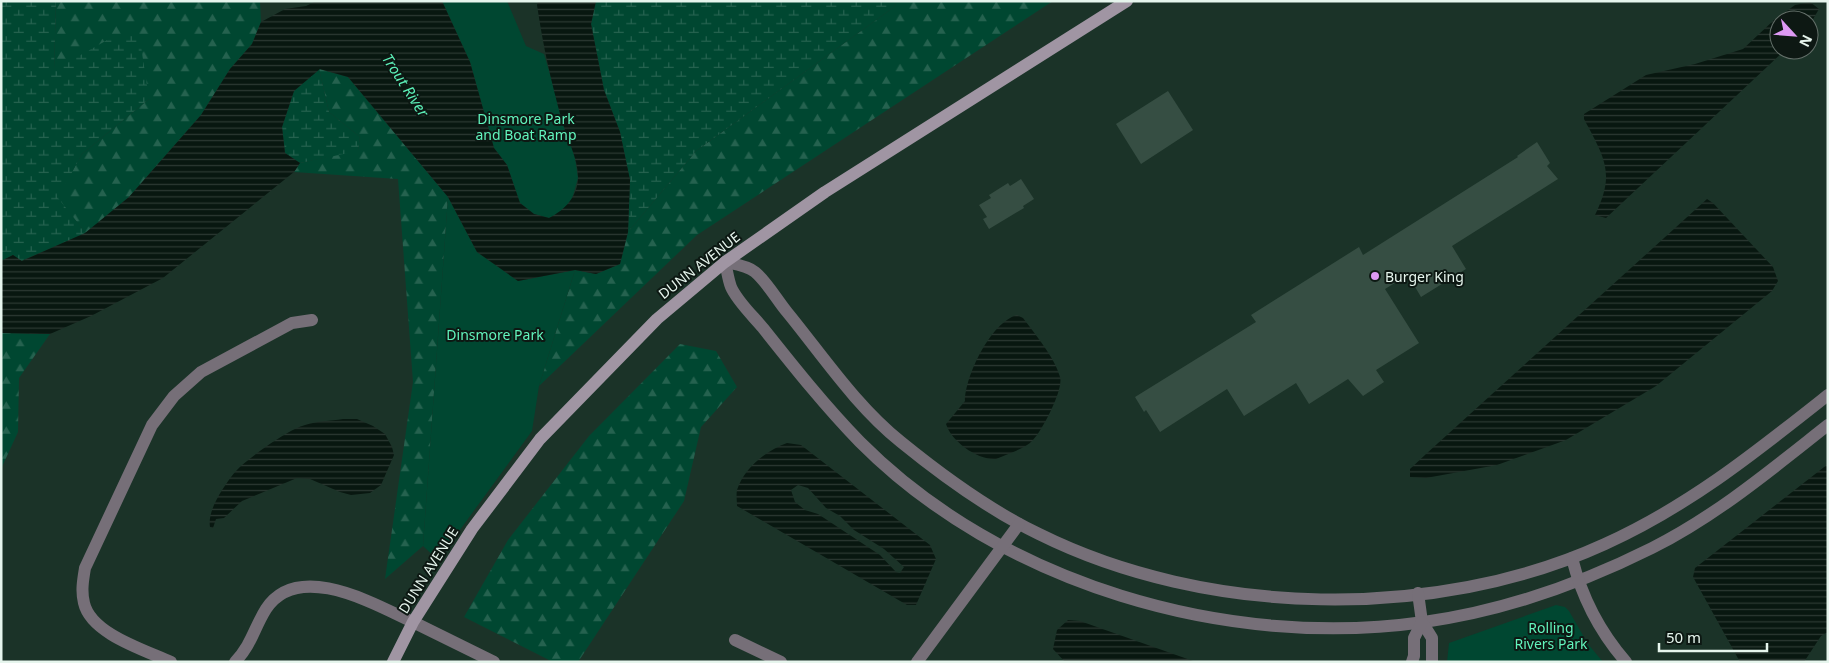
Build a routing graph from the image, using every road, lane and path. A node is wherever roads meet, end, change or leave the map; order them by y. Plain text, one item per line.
1 (1127, 1) edge
2 (725, 262) junction
3 (312, 320) dead end
4 (1828, 395) edge
5 (1828, 425) edge
6 (1019, 524) junction
7 (1003, 547) junction
8 (1572, 558) junction
9 (1578, 581) junction
10 (1418, 593) junction
11 (413, 622) junction
12 (1422, 622) junction
13 (735, 640) dead end
14 (171, 662) edge
15 (235, 662) edge
16 (393, 662) edge
17 (494, 662) edge
18 (782, 662) edge
19 (916, 662) edge
20 (1412, 662) edge
21 (1432, 662) edge
22 (1626, 662) edge

1 - 2 main road, DUNN AVENUE
2 - 6 street
2 - 7 street
2 - 11 main road, DUNN AVENUE
3 - 14 street
4 - 8 street
5 - 9 street
6 - 7 street
6 - 10 street
7 - 12 street
7 - 19 street
8 - 9 street
8 - 10 street
9 - 12 street
9 - 22 street
10 - 12 street
11 - 15 street
11 - 16 main road, DUNN AVENUE
11 - 17 street
12 - 20 street
12 - 21 street
13 - 18 street

